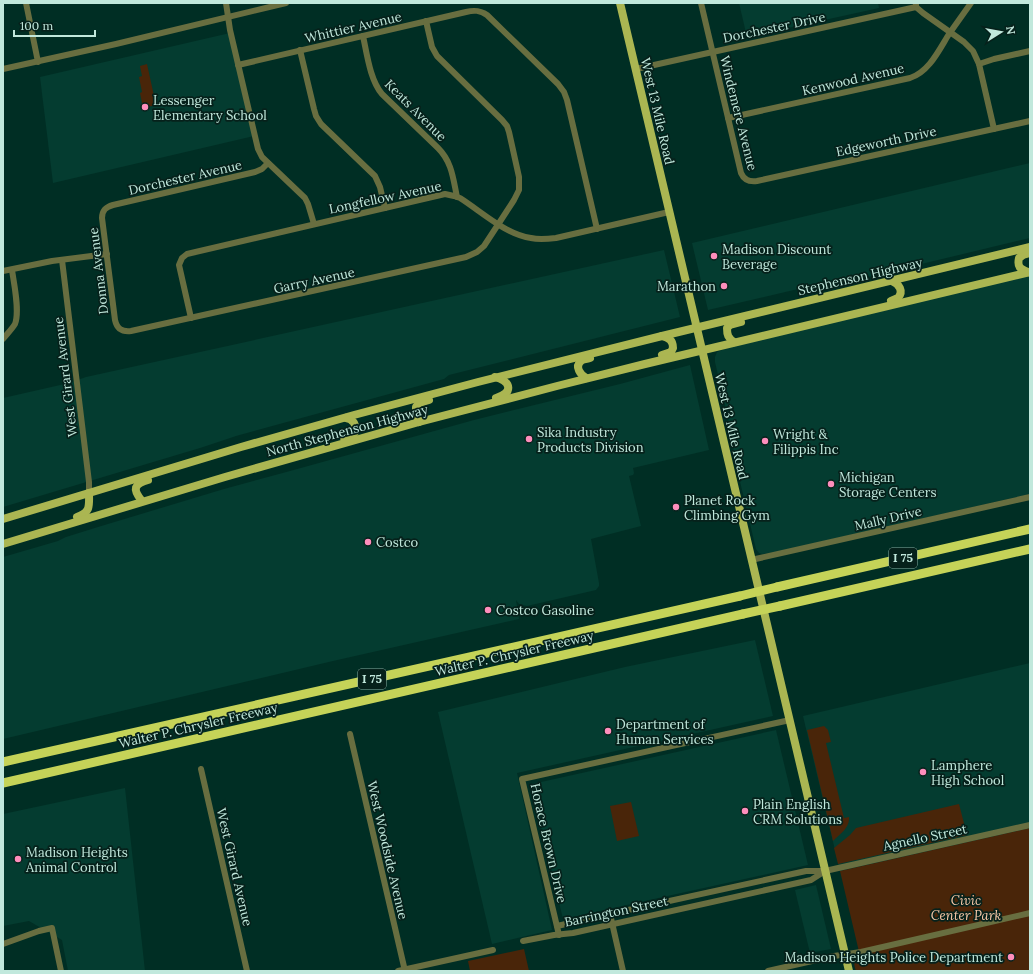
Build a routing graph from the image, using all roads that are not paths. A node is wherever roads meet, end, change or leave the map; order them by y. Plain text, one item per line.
1 (26, 3) edge
2 (226, 3) edge
3 (286, 3) edge
4 (620, 3) edge
5 (701, 3) edge
6 (971, 3) edge
7 (916, 5) edge
8 (228, 17) junction
9 (426, 21) junction
10 (950, 33) junction
11 (363, 36) junction
12 (300, 50) junction
13 (1030, 51) edge
14 (712, 52) junction
15 (38, 62) junction
16 (979, 64) junction
17 (238, 65) junction
18 (3, 69) edge
19 (636, 69) junction
20 (728, 118) junction
21 (1030, 121) edge
22 (994, 129) junction
23 (268, 163) junction
24 (747, 181) joint
25 (457, 197) junction
26 (105, 208) joint
27 (385, 208) junction
28 (669, 212) junction
29 (314, 224) junction
30 (499, 224) junction
31 (598, 229) junction
32 (1030, 247) edge
33 (1030, 253) edge
34 (107, 254) junction
35 (62, 260) junction
36 (12, 270) junction
37 (3, 272) edge
38 (1029, 272) edge
39 (892, 281) junction
40 (800, 303) junction
41 (191, 318) junction
42 (696, 327) junction
43 (796, 327) junction
44 (120, 330) joint
45 (662, 336) junction
46 (3, 339) edge
47 (642, 341) junction
48 (734, 342) junction
49 (701, 350) junction
50 (602, 374) junction
51 (496, 377) junction
52 (586, 378) junction
53 (442, 391) junction
54 (480, 407) junction
55 (346, 418) junction
56 (419, 422) junction
57 (212, 456) junction
58 (288, 459) junction
59 (89, 493) junction
60 (1030, 497) edge
61 (142, 501) junction
62 (58, 502) junction
63 (3, 519) edge
64 (3, 524) edge
65 (1030, 530) edge
66 (20, 538) junction
67 (3, 544) edge
68 (1030, 549) edge
69 (751, 560) junction
70 (790, 720) junction
71 (350, 734) dead end
72 (3, 762) edge
73 (201, 769) dead end
74 (3, 783) edge
75 (1030, 825) edge
76 (825, 871) junction
77 (711, 892) junction
78 (713, 902) junction
79 (1030, 913) edge
80 (610, 914) junction
81 (612, 924) junction
82 (557, 926) junction
83 (559, 934) junction
84 (523, 941) dead end
85 (3, 944) edge
86 (492, 950) dead end
87 (845, 954) junction
88 (402, 970) edge
89 (61, 971) edge
90 (247, 971) edge
91 (623, 971) edge
92 (768, 971) edge
93 (849, 971) edge

1 - 15 street
2 - 8 street
3 - 8 street
4 - 19 main road, West 13 Mile Road
5 - 14 street, Windemere Avenue
6 - 10 street, Kenwood Avenue
7 - 10 street
7 - 14 street, Dorchester Drive
8 - 15 street
8 - 17 street
9 - 11 street, Whittier Avenue
9 - 30 street, Garry Avenue
9 - 31 street, Whittier Avenue
10 - 16 street
10 - 20 street, Kenwood Avenue
11 - 12 street, Whittier Avenue
11 - 25 street, Keats Avenue
12 - 17 street, Whittier Avenue
12 - 27 street
13 - 16 street
14 - 19 street, Dorchester Drive
14 - 20 street, Windemere Avenue
15 - 18 street
16 - 22 street
17 - 23 street
19 - 28 main road, West 13 Mile Road
20 - 24 street, Windemere Avenue
21 - 22 street, Edgeworth Drive
22 - 24 street, Edgeworth Drive
23 - 26 street, Dorchester Avenue
23 - 29 street
25 - 27 street, Longfellow Avenue
25 - 30 street, Longfellow Avenue
26 - 34 street, Donna Avenue
27 - 29 street, Longfellow Avenue
28 - 31 street, Longfellow Avenue
28 - 42 main road, West 13 Mile Road
29 - 41 street, Longfellow Avenue
30 - 31 street, Longfellow Avenue
30 - 41 street, Garry Avenue
32 - 39 main road, Stephenson Highway
33 - 38 main road
34 - 35 street
34 - 44 street, Donna Avenue
35 - 36 street
35 - 59 street, West Girard Avenue
36 - 37 street
36 - 46 street
38 - 43 main road
39 - 40 main road, Stephenson Highway
39 - 43 main road
40 - 42 main road, Stephenson Highway
40 - 48 main road
41 - 44 street, Garry Avenue
42 - 45 main road, North Stephenson Highway
42 - 49 main road, West 13 Mile Road
43 - 48 main road
45 - 47 main road, North Stephenson Highway
45 - 50 main road
47 - 51 main road, North Stephenson Highway
47 - 52 main road
48 - 49 main road
49 - 50 main road, North Stephenson Highway
49 - 69 main road, West 13 Mile Road
50 - 52 main road, North Stephenson Highway
51 - 53 main road, North Stephenson Highway
51 - 54 main road
52 - 54 main road, North Stephenson Highway
53 - 55 main road, North Stephenson Highway
53 - 56 main road
54 - 56 main road, North Stephenson Highway
55 - 57 main road, North Stephenson Highway
55 - 58 main road
56 - 58 main road, North Stephenson Highway
57 - 59 main road, North Stephenson Highway
57 - 61 main road
58 - 61 main road, North Stephenson Highway
59 - 62 main road, North Stephenson Highway
59 - 66 main road
60 - 69 street, Mally Drive
61 - 66 main road, North Stephenson Highway
62 - 63 main road, North Stephenson Highway
62 - 64 main road
65 - 72 highway, Walter P. Chrysler Freeway / I 75, bridge
66 - 67 main road, North Stephenson Highway
68 - 74 highway, Walter P. Chrysler Freeway / I 75, bridge
69 - 70 main road, West 13 Mile Road
70 - 76 main road, West 13 Mile Road
70 - 82 street, Horace Brown Drive
71 - 88 street, West Woodside Avenue
73 - 90 street, West Girard Avenue
75 - 76 street, Agnello Street
76 - 77 street, Barrington Street
76 - 78 street, Barrington Street
76 - 87 main road, West 13 Mile Road
77 - 78 street
77 - 80 street, Barrington Street
78 - 81 street, Barrington Street
79 - 87 street
80 - 81 street
80 - 82 street, Barrington Street
81 - 83 street, Barrington Street
81 - 91 street
82 - 83 street, Horace Brown Drive
83 - 84 street, Barrington Street
85 - 89 street
86 - 88 street
87 - 92 street
87 - 93 main road, West 13 Mile Road

